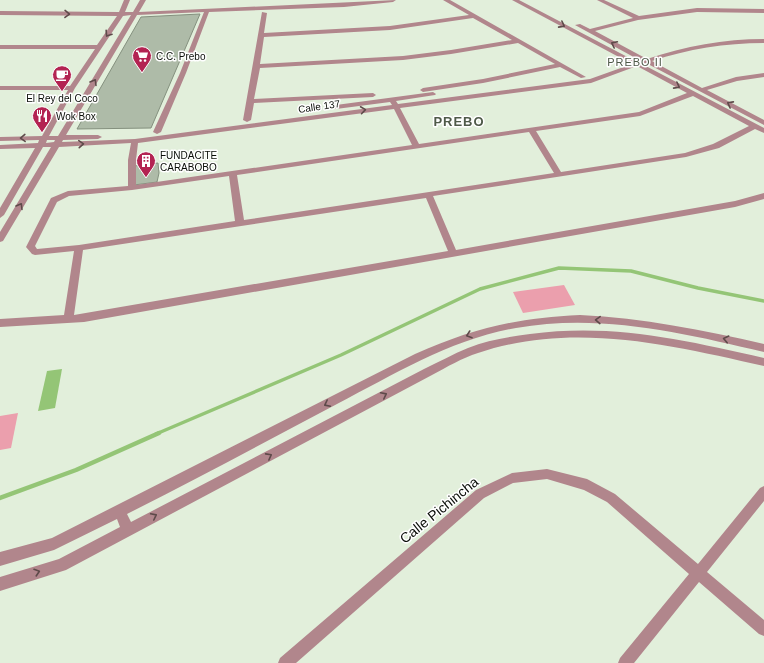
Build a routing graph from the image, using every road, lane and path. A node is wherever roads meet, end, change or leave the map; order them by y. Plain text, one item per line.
1 (127, 0) edge
2 (324, 0) edge
3 (393, 0) edge
4 (446, 0) edge
5 (515, 0) edge
6 (527, 0) edge
7 (614, 0) edge
8 (603, 1) edge
9 (694, 4) dead end
10 (140, 7) edge
11 (0, 8) edge
12 (14, 8) junction
13 (697, 10) junction
14 (764, 10) edge
15 (122, 11) junction
16 (207, 11) junction
17 (0, 13) edge
18 (8, 13) junction
19 (264, 13) dead end
20 (474, 16) junction
21 (638, 18) junction
22 (589, 31) junction
23 (261, 35) junction
24 (764, 40) edge
25 (517, 41) junction
26 (0, 47) edge
27 (99, 47) junction
28 (640, 57) junction
29 (629, 60) junction
30 (647, 60) junction
31 (637, 64) junction
32 (560, 65) junction
33 (257, 66) junction
34 (764, 75) edge
35 (583, 77) junction
36 (0, 88) edge
37 (72, 88) junction
38 (702, 90) junction
39 (692, 94) junction
40 (250, 101) junction
41 (393, 102) junction
42 (247, 120) junction
43 (764, 122) edge
44 (755, 126) junction
45 (531, 130) junction
46 (764, 131) edge
47 (157, 132) junction
48 (45, 137) junction
49 (61, 137) junction
50 (0, 139) edge
51 (135, 141) junction
52 (40, 146) junction
53 (57, 146) junction
54 (0, 147) edge
55 (417, 147) junction
56 (233, 173) junction
57 (560, 174) junction
58 (132, 188) junction
59 (429, 196) junction
60 (764, 196) edge
61 (0, 215) edge
62 (240, 224) junction
63 (0, 239) edge
64 (78, 248) junction
65 (453, 252) junction
66 (68, 320) junction
67 (0, 323) edge
68 (693, 331) junction
69 (692, 346) junction
70 (764, 348) edge
71 (764, 362) edge
72 (764, 492) edge
73 (120, 511) junction
74 (128, 530) junction
75 (0, 559) edge
76 (699, 573) junction
77 (0, 584) edge
78 (764, 629) edge
79 (285, 663) edge
80 (625, 663) edge

1 - 15 street
2 - 10 street
3 - 16 street
4 - 20 street
5 -> 29 street
6 - 22 street
7 - 8 street
8 - 21 street
9 - 13 street
10 - 15 street
10 - 16 street
49 -> 10 street
11 - 12 street
12 - 15 street
12 - 18 street
13 - 14 street
13 - 21 street
18 -> 15 street
15 -> 27 street
16 - 47 street
17 - 18 street
19 - 23 street
20 - 23 street
20 - 25 street
21 - 22 street
28 -> 22 street
23 - 33 street
24 - 28 street
24 - 30 street, Calle 137
25 - 32 street
25 - 33 street
26 - 27 street
27 - 37 street
28 - 29 street
28 - 30 street
29 - 31 street
29 - 35 street
30 - 31 street, Calle 137
30 - 38 street
31 -> 39 street
31 - 41 street, Calle 137
32 - 35 street
32 - 40 street
33 - 40 street
34 - 38 street
35 - 41 street
36 - 37 street
37 - 48 street
43 -> 38 street
39 - 44 street
39 - 45 street
40 - 42 street
41 - 42 street
51 -> 41 street, Calle 137
41 - 55 street
42 - 47 street
44 - 46 street
44 - 57 street
45 - 55 street
45 - 57 street
47 - 49 street
48 - 49 street
48 -> 50 street
48 - 52 street
49 - 53 street
53 -> 51 street, Calle 137
51 - 58 street
52 - 53 street, Calle 137
52 - 54 street, Calle 137
52 - 61 street
63 -> 53 street
55 - 56 street
56 - 58 street
56 - 62 street
57 - 59 street
58 - 64 street
59 - 62 street
59 - 65 street
60 - 65 street
62 - 64 street
64 - 66 street
65 - 66 street
66 - 67 street
68 - 69 street
70 -> 68 street
68 -> 73 street
69 - 71 street
74 -> 69 street
72 - 76 street
73 - 74 street
73 - 75 street
77 -> 74 street
76 - 78 street, Calle Pichincha
76 - 79 street, Calle Pichincha
76 - 80 street

